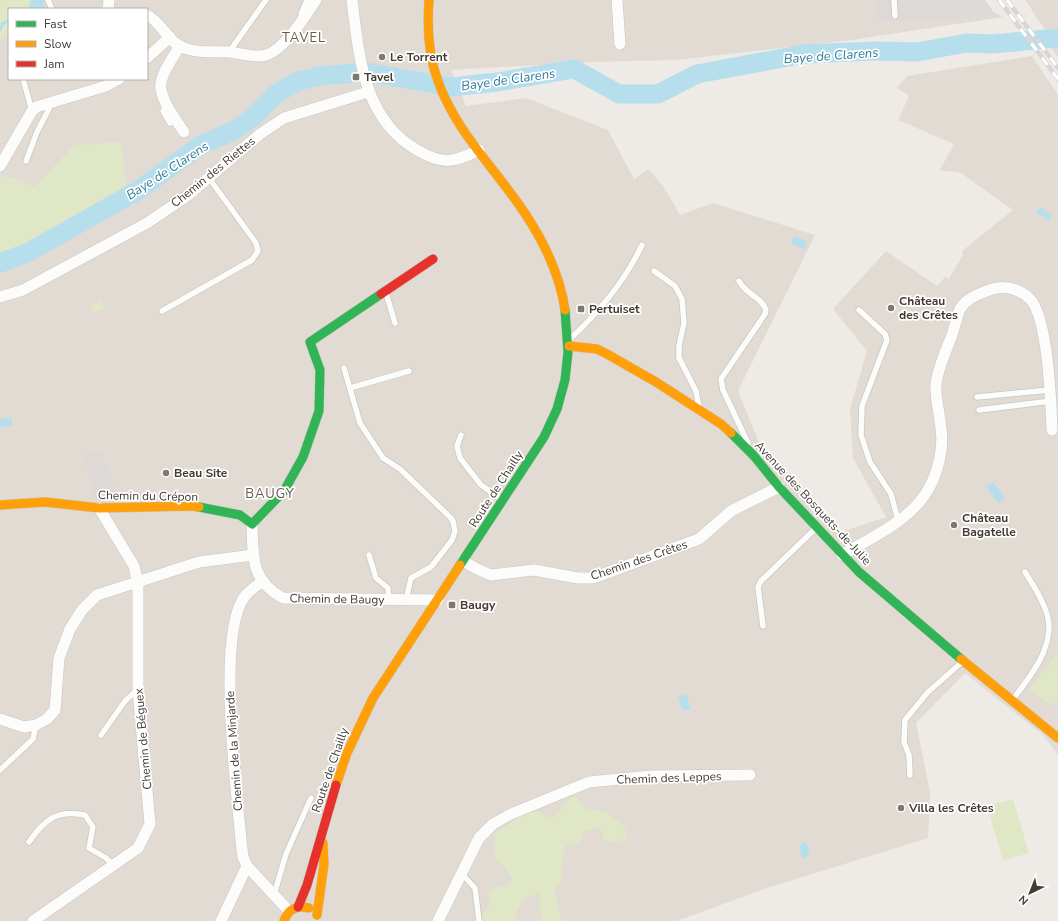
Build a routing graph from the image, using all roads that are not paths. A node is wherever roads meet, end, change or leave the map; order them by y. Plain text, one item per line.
1 (266, 0) edge
2 (307, 0) edge
3 (316, 0) edge
4 (352, 0) edge
5 (429, 0) edge
6 (617, 0) edge
7 (894, 0) edge
8 (148, 16) edge
9 (894, 16) dead end
10 (297, 26) junction
11 (170, 37) junction
12 (620, 44) dead end
13 (180, 46) junction
14 (228, 52) junction
15 (148, 57) edge
16 (23, 80) edge
17 (117, 80) edge
18 (368, 92) junction
19 (53, 101) junction
20 (166, 105) junction
21 (32, 111) junction
22 (170, 123) dead end
23 (184, 132) dead end
24 (479, 150) junction
25 (26, 161) dead end
26 (0, 166) edge
27 (209, 178) junction
28 (642, 245) dead end
29 (433, 259) dead end
30 (654, 271) dead end
31 (739, 281) dead end
32 (386, 291) junction
33 (0, 297) edge
34 (859, 310) dead end
35 (162, 311) dead end
36 (395, 323) dead end
37 (569, 342) junction
38 (344, 368) dead end
39 (409, 371) dead end
40 (350, 388) junction
41 (1051, 396) junction
42 (977, 397) dead end
43 (700, 409) junction
44 (979, 410) dead end
45 (1052, 430) dead end
46 (461, 435) dead end
47 (754, 456) junction
48 (779, 486) junction
49 (503, 500) junction
50 (0, 505) edge
51 (100, 508) junction
52 (898, 520) junction
53 (252, 524) junction
54 (817, 528) junction
55 (252, 555) junction
56 (369, 555) dead end
57 (842, 555) junction
58 (463, 560) junction
59 (1025, 572) dead end
60 (262, 582) junction
61 (138, 584) junction
62 (389, 600) junction
63 (406, 600) junction
64 (438, 600) junction
65 (763, 626) dead end
66 (963, 662) junction
67 (138, 690) junction
68 (1012, 701) junction
69 (0, 719) edge
70 (36, 725) junction
71 (101, 735) dead end
72 (1058, 738) edge
73 (0, 770) edge
74 (750, 775) dead end
75 (910, 775) dead end
76 (311, 798) dead end
77 (322, 833) junction
78 (29, 842) dead end
79 (112, 865) junction
80 (247, 866) junction
81 (462, 874) junction
82 (274, 895) junction
83 (290, 913) edge
84 (318, 918) edge
85 (32, 921) edge
86 (220, 921) edge
87 (438, 921) edge
88 (479, 921) edge

1 - 14 lane
2 - 10 lane
3 - 10 street
4 - 18 street
5 - 24 street, Route de Chailly
6 - 12 street
7 - 9 lane
8 - 11 street
10 - 14 street
11 - 13 street
11 - 15 street
13 - 14 street
13 - 20 street
16 - 21 lane
17 - 19 street
18 - 24 street
18 - 27 street, Chemin des Riettes
19 - 21 street
19 - 25 lane
20 - 22 lane
20 - 23 street
21 - 26 street
24 - 37 street, Route de Chailly
27 - 33 street, Chemin des Riettes
27 - 35 lane
28 - 37 lane
29 - 32 street
30 - 43 lane
31 - 47 lane
32 - 36 lane
32 - 53 street
34 - 52 lane
37 - 43 street, Avenue des Bosquets-de-Julie
37 - 49 street, Route de Chailly
38 - 40 lane
39 - 40 lane
40 - 63 lane
41 - 42 lane
41 - 44 lane
41 - 45 street
41 - 52 street
43 - 47 street, Avenue des Bosquets-de-Julie
46 - 49 lane
47 - 48 street, Avenue des Bosquets-de-Julie
48 - 54 street, Avenue des Bosquets-de-Julie
48 - 58 street, Chemin des Crêtes
49 - 58 street, Route de Chailly
50 - 51 street, Chemin du Crépon
51 - 53 street, Chemin du Crépon
51 - 61 street, Chemin de Béguex
52 - 57 street
53 - 55 street, Chemin de Baugy
54 - 57 street, Avenue des Bosquets-de-Julie
54 - 65 lane
55 - 60 street, Chemin de Baugy
55 - 61 street
56 - 62 lane
57 - 66 street, Avenue des Bosquets-de-Julie
58 - 64 street, Route de Chailly
59 - 68 lane
60 - 62 street, Chemin de Baugy
60 - 80 street, Chemin de la Minjarde
61 - 67 street, Chemin de Béguex
61 - 70 street
62 - 63 street, Chemin de Baugy
63 - 64 street, Chemin de Baugy
64 - 77 street, Route de Chailly
66 - 68 street, Avenue des Bosquets-de-Julie
66 - 75 lane
67 - 71 lane
67 - 79 street, Chemin de Béguex
68 - 72 street, Avenue des Bosquets-de-Julie
69 - 70 street
70 - 73 lane
74 - 81 street, Chemin des Leppes
76 - 82 lane
77 - 83 street, Route de Chailly
77 - 84 street, Route de Chailly
78 - 79 lane
79 - 85 street, Chemin de Béguex
80 - 82 street, Chemin de la Minjarde
80 - 86 street
81 - 87 street, Chemin des Leppes
81 - 88 lane
82 - 83 street, Chemin de la Minjarde
83 - 84 street

